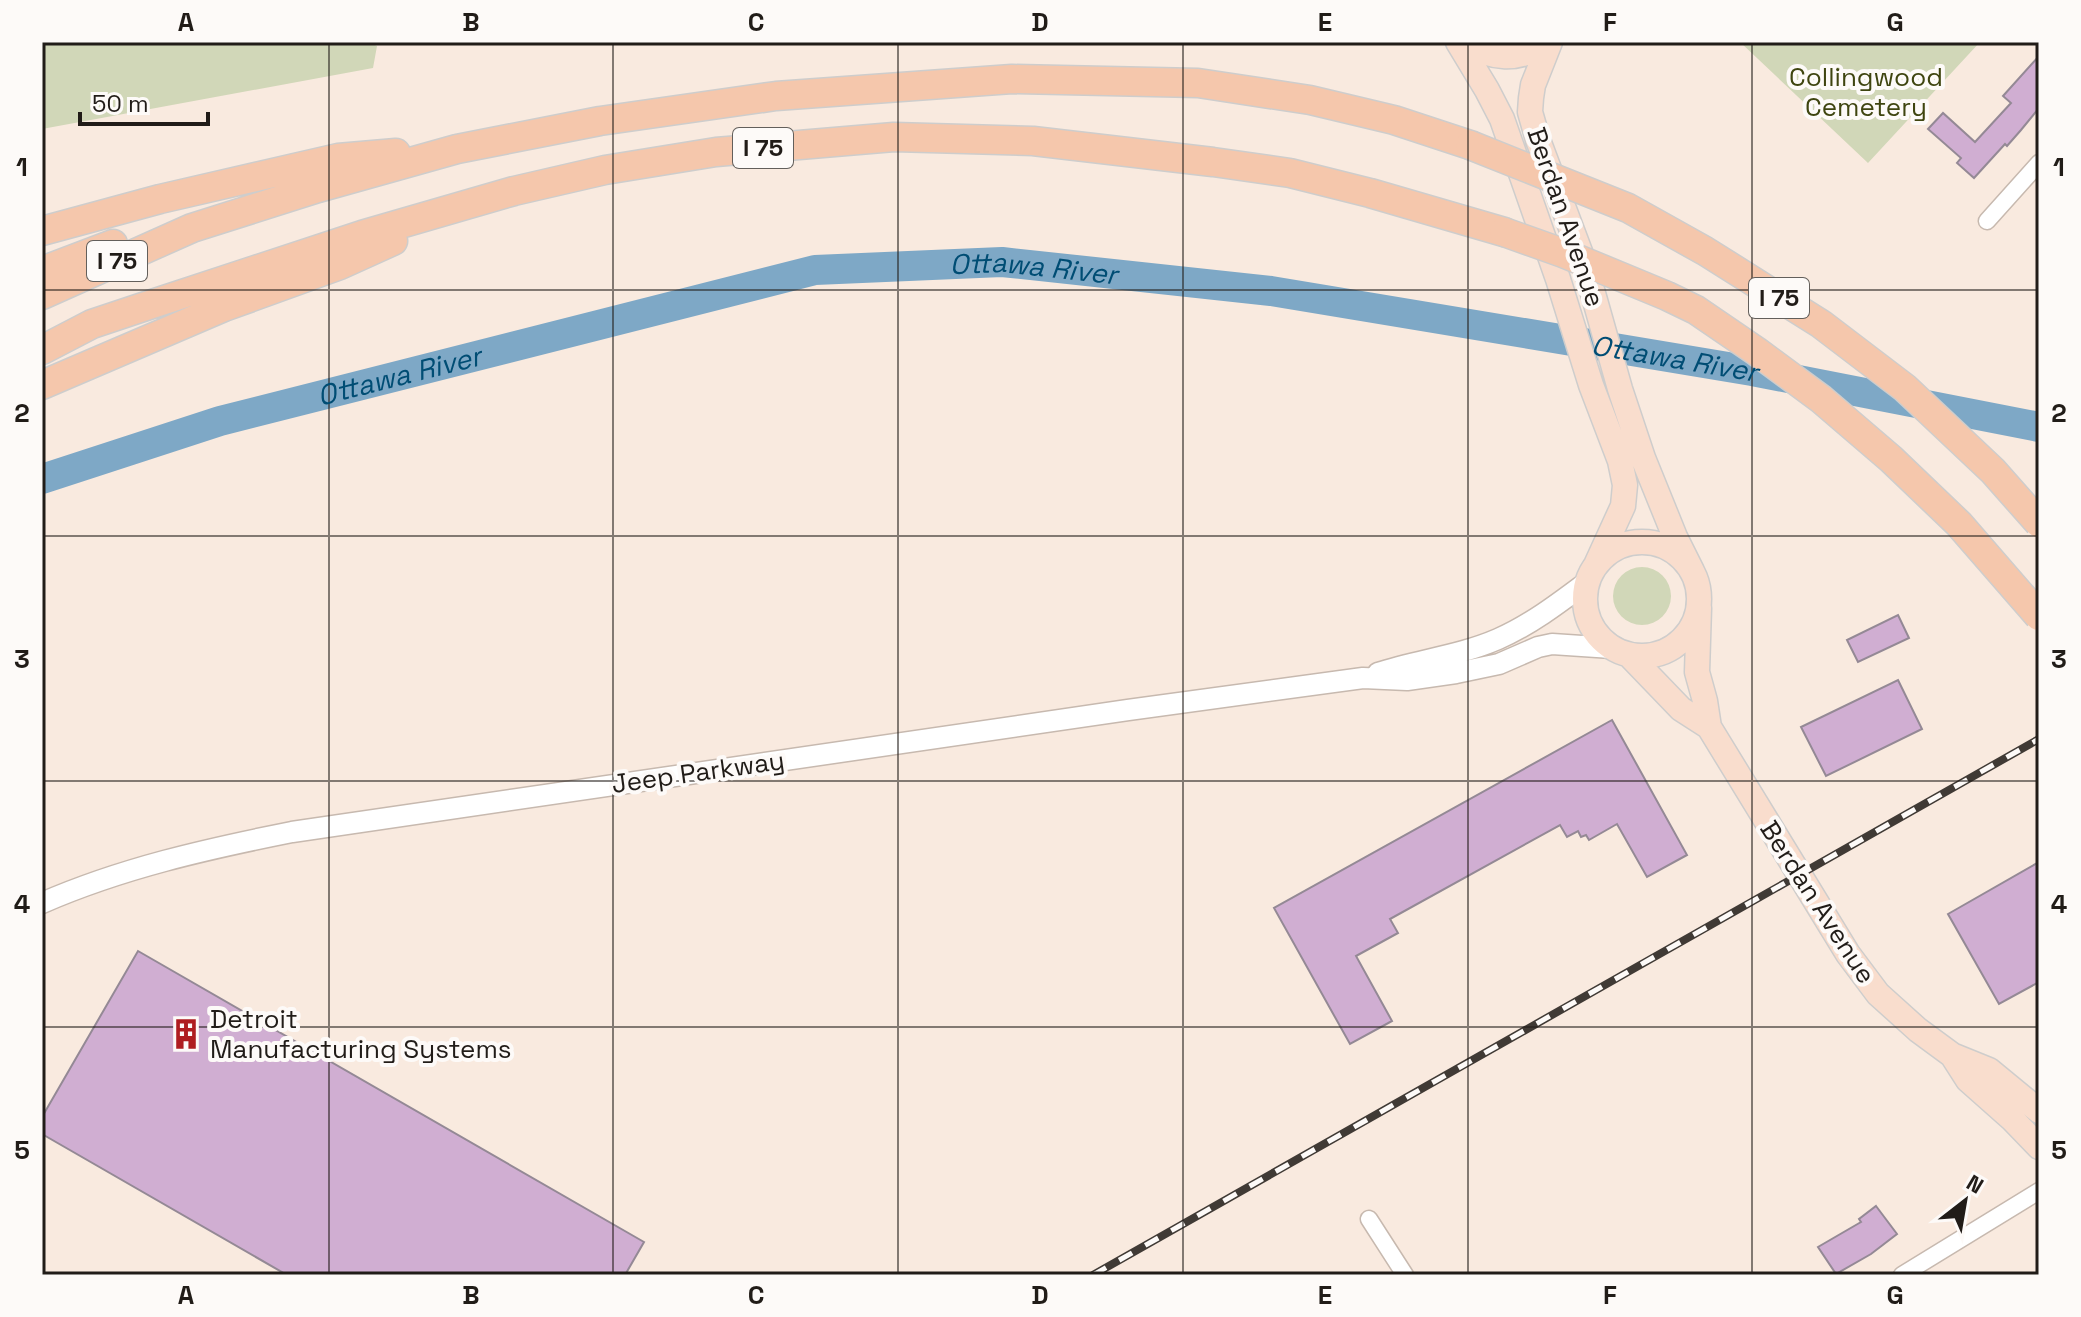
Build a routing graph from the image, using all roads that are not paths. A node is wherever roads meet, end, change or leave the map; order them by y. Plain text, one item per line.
1 (1458, 42) edge
2 (1464, 42) edge
3 (1547, 42) edge
4 (457, 149) junction
5 (2039, 163) edge
6 (493, 197) junction
7 (1987, 221) dead end
8 (192, 228) junction
9 (42, 231) edge
10 (42, 271) edge
11 (42, 295) edge
12 (42, 350) edge
13 (42, 385) edge
14 (2039, 523) edge
15 (1692, 571) junction
16 (1592, 574) junction
17 (1699, 608) junction
18 (2039, 616) edge
19 (1621, 652) junction
20 (1363, 678) junction
21 (1709, 727) junction
22 (42, 903) edge
23 (1952, 1055) junction
24 (2039, 1111) edge
25 (2039, 1147) edge
26 (2039, 1191) edge
27 (1369, 1219) dead end
28 (1405, 1275) edge
29 (1902, 1275) edge

1 - 16 main road, Berdan Avenue
2 - 3 main road
3 - 15 main road, Berdan Avenue
4 - 8 highway, I 75
4 - 9 highway
4 - 14 highway, I 75, bridge
5 - 7 street
6 - 12 highway, I 75
6 - 13 highway
6 - 18 highway, I 75, bridge
8 - 10 highway
8 - 11 highway, I 75
15 - 16 main road
15 - 17 main road
16 - 19 main road
16 - 20 street, Jeep Parkway
17 - 19 main road
17 - 21 main road, Berdan Avenue
19 - 20 street, Jeep Parkway
19 - 21 main road, Berdan Avenue
20 - 22 street, Jeep Parkway
21 - 23 main road, Berdan Avenue
23 - 24 main road, Berdan Avenue
23 - 25 main road, Berdan Avenue
26 - 29 street
27 - 28 street

